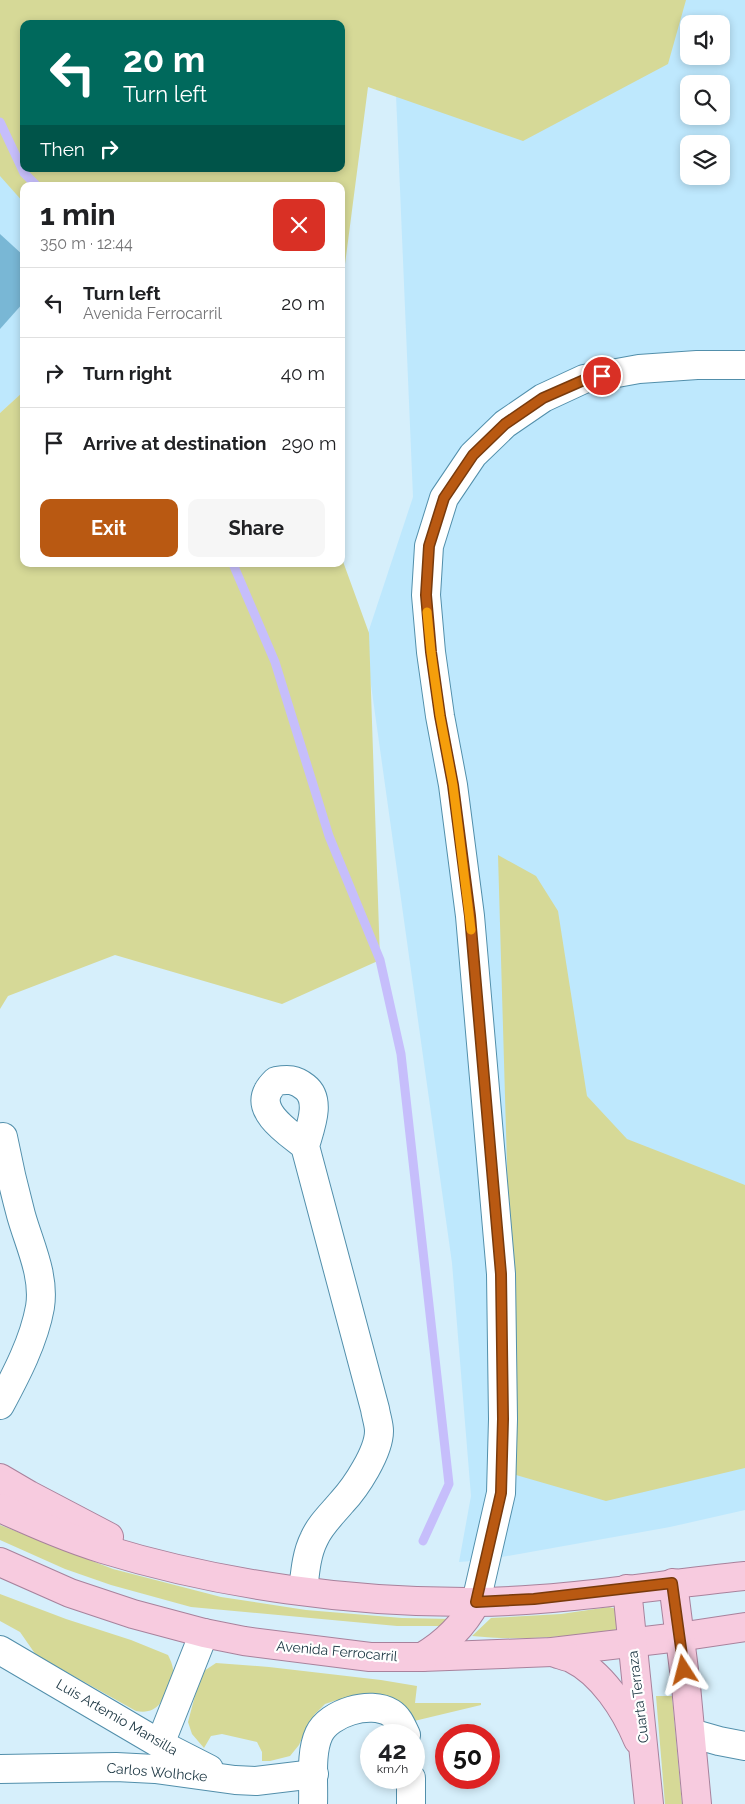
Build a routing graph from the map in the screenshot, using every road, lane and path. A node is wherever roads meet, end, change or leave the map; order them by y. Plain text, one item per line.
1 (745, 365) edge
2 (3, 1136) dead end
3 (305, 1146) dead end
4 (0, 1405) edge
5 (0, 1478) edge
6 (0, 1508) edge
7 (0, 1562) edge
8 (173, 1568) junction
9 (745, 1576) edge
10 (0, 1577) edge
11 (672, 1583) junction
12 (49, 1585) junction
13 (627, 1589) junction
14 (303, 1592) junction
15 (476, 1602) junction
16 (745, 1627) edge
17 (204, 1633) junction
18 (678, 1637) junction
19 (631, 1642) junction
20 (0, 1650) edge
21 (552, 1652) junction
22 (422, 1657) junction
23 (401, 1724) edge
24 (691, 1733) junction
25 (160, 1744) junction
26 (745, 1746) edge
27 (645, 1757) junction
28 (0, 1769) edge
29 (314, 1774) junction
30 (235, 1780) junction
31 (411, 1789) edge
32 (313, 1804) edge
33 (411, 1804) edge
34 (649, 1804) edge
35 (697, 1804) edge

1 - 15 street
2 - 4 street
3 - 14 street
5 - 8 main road
6 - 8 main road
7 - 12 main road, Avenida Ferrocarril
8 - 14 main road
9 - 11 main road
10 - 12 main road
11 - 13 main road
11 - 18 main road
12 - 17 main road, Avenida Ferrocarril
13 - 15 main road
13 - 19 main road, Cuarta Terraza
14 - 15 main road
15 - 22 main road
16 - 18 main road, Avenida Ferrocarril
17 - 22 main road, Avenida Ferrocarril
17 - 25 street
18 - 19 main road, Avenida Ferrocarril
18 - 24 main road
19 - 21 main road, Avenida Ferrocarril
19 - 27 main road, Cuarta Terraza
20 - 25 street, Luis Artemio Mansilla
21 - 22 main road, Avenida Ferrocarril
21 - 27 main road
23 - 29 street
24 - 26 street
24 - 35 main road
25 - 30 street, Luis Artemio Mansilla
27 - 34 main road, Cuarta Terraza
28 - 30 street, Carlos Wolhcke
29 - 30 street, Carlos Wolhcke
29 - 32 street
31 - 33 street

